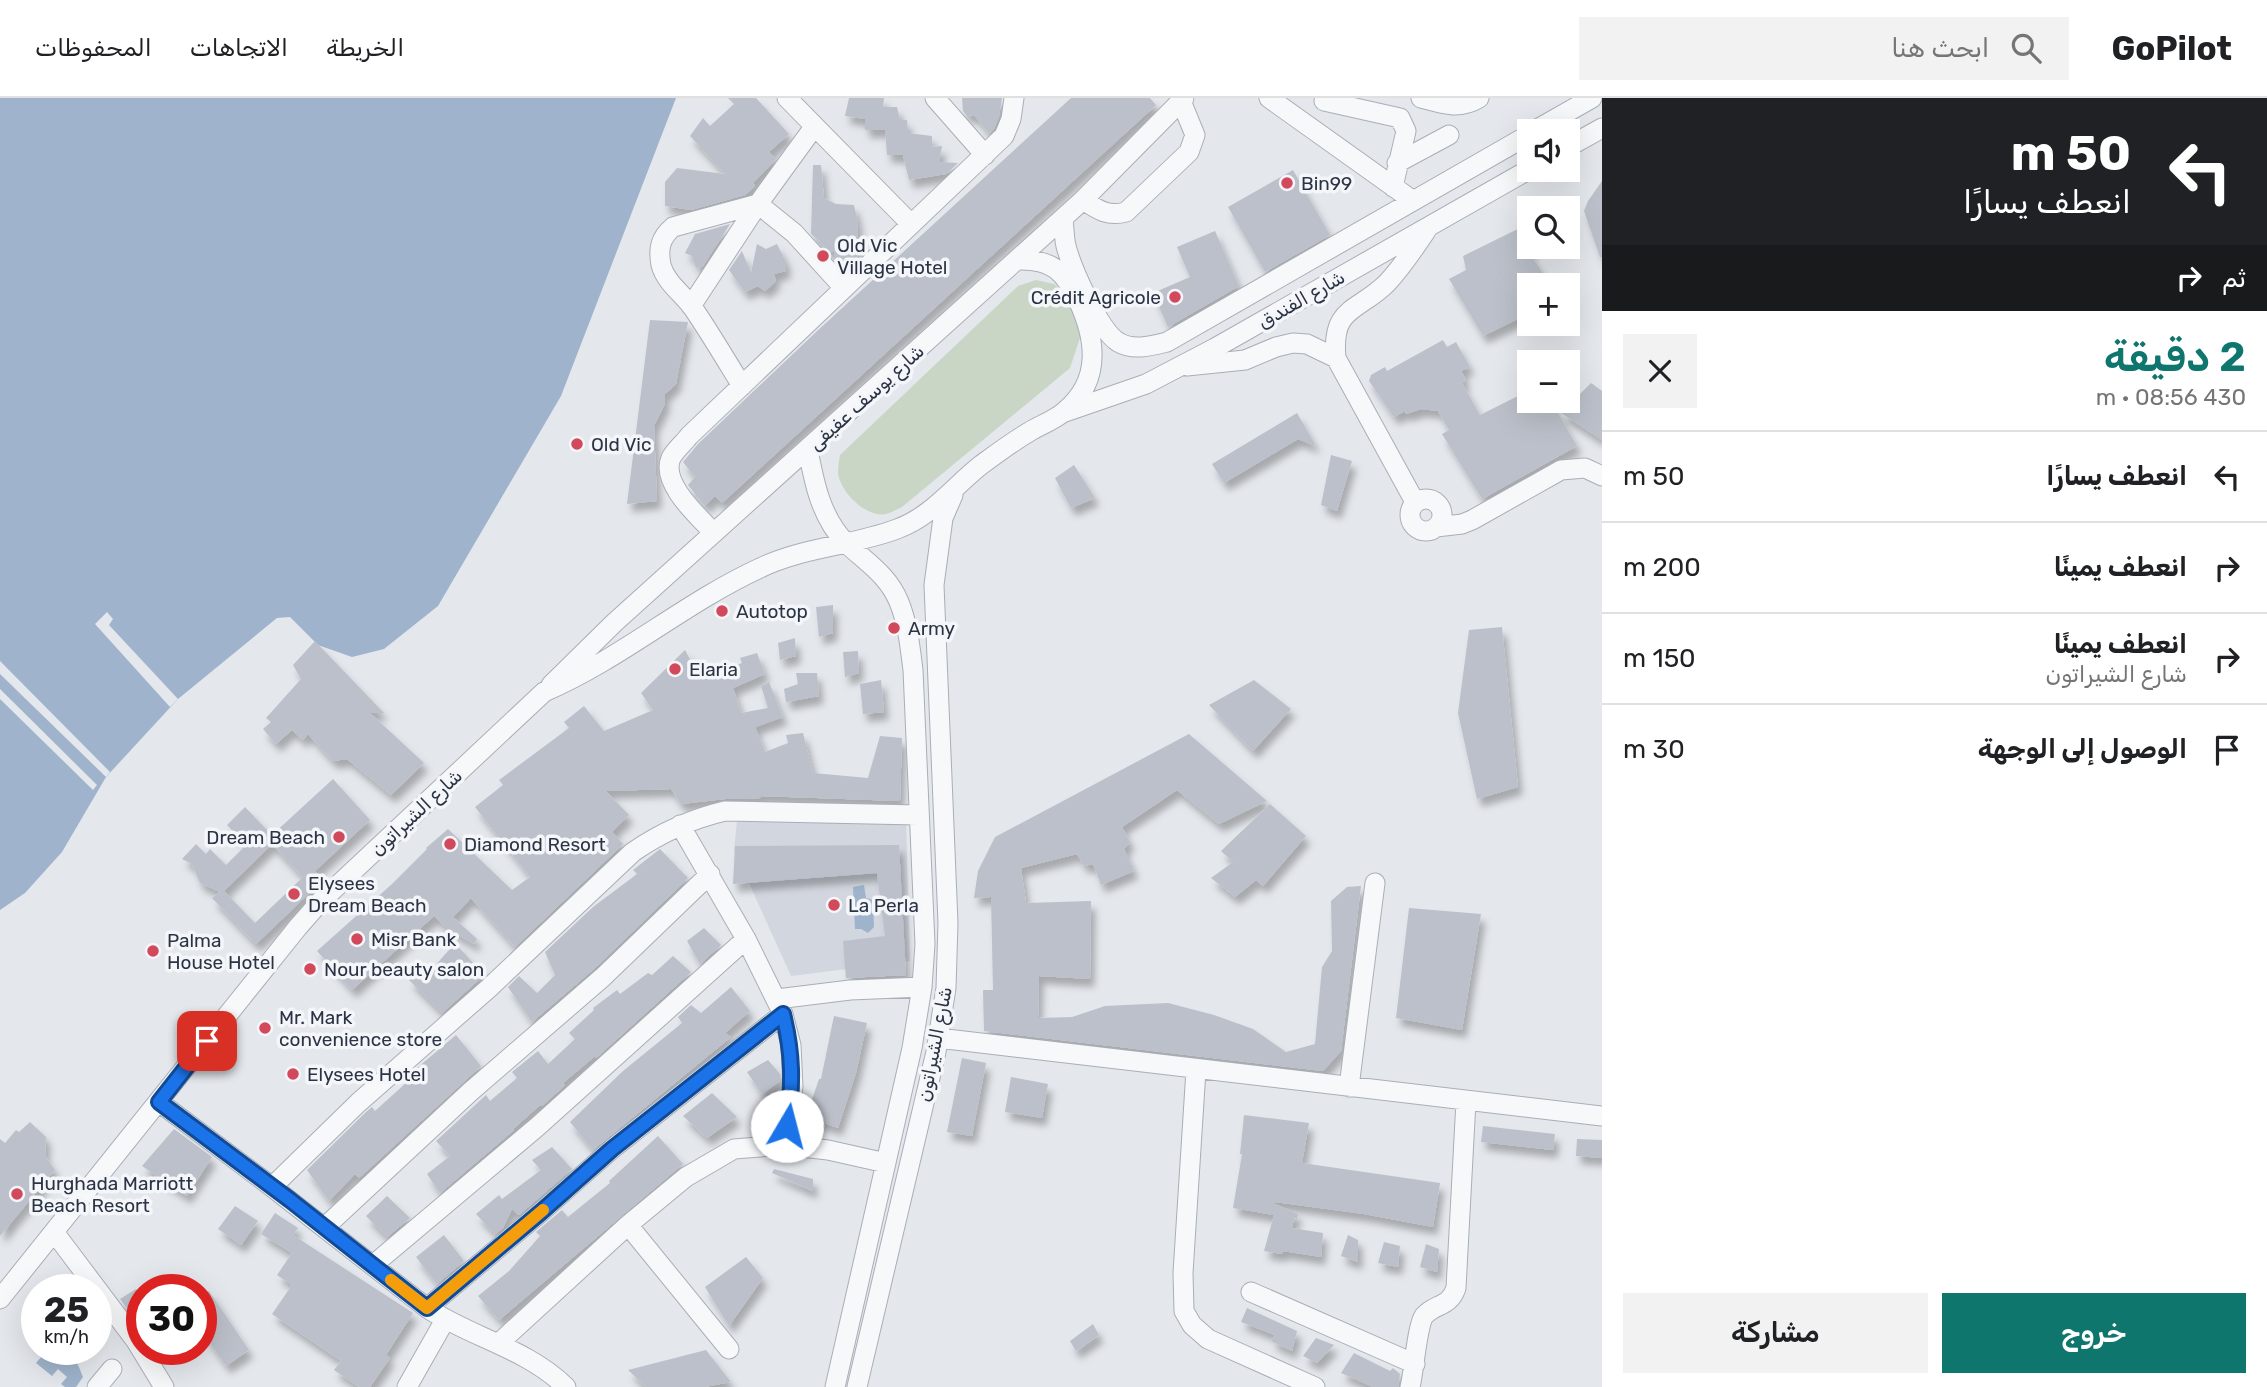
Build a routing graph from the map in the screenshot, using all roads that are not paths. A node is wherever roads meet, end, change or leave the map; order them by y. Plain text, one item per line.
1 (787, 98) edge
2 (935, 98) edge
3 (1014, 98) edge
4 (1269, 98) edge
5 (1421, 98) edge
6 (1479, 98) edge
7 (1592, 98) edge
8 (1325, 99) edge
9 (1183, 100) edge
10 (1555, 119) edge
11 (814, 127) junction
12 (1602, 128) edge
13 (1312, 129) junction
14 (1449, 135) dead end
15 (1517, 140) edge
16 (1580, 140) edge
17 (985, 155) junction
18 (1396, 163) junction
19 (1517, 176) edge
20 (1392, 187) junction
21 (1083, 200) junction
22 (1412, 200) junction
23 (758, 204) junction
24 (1063, 218) junction
25 (911, 224) junction
26 (1430, 225) junction
27 (1018, 260) junction
28 (1077, 286) junction
29 (844, 288) junction
30 (691, 306) junction
31 (1102, 323) joint
32 (1336, 358) junction
33 (1178, 367) junction
34 (742, 386) junction
35 (1065, 412) junction
36 (808, 450) junction
37 (1602, 477) edge
38 (957, 486) junction
39 (1415, 502) junction
40 (1439, 520) junction
41 (714, 533) junction
42 (846, 542) junction
43 (544, 692) junction
44 (918, 815) junction
45 (680, 825) junction
46 (710, 874) junction
47 (1375, 883) dead end
48 (746, 939) junction
49 (922, 987) junction
50 (780, 1006) junction
51 (938, 1038) junction
52 (1196, 1070) junction
53 (1349, 1087) junction
54 (1466, 1101) junction
55 (159, 1102) junction
56 (1602, 1116) edge
57 (784, 1145) junction
58 (886, 1163) junction
59 (272, 1187) junction
60 (628, 1225) junction
61 (325, 1227) junction
62 (54, 1232) junction
63 (373, 1265) junction
64 (1251, 1292) dead end
65 (0, 1299) edge
66 (427, 1308) junction
67 (445, 1320) junction
68 (499, 1343) junction
69 (729, 1349) dead end
70 (1415, 1364) junction
71 (111, 1369) dead end
72 (413, 1384) edge
73 (97, 1387) edge
74 (164, 1387) edge
75 (566, 1387) edge
76 (835, 1387) edge
77 (857, 1387) edge
78 (1315, 1387) edge
79 (1410, 1387) edge

1 - 11 street
2 - 17 street
3 - 17 street
4 - 13 street
5 - 6 street
7 - 10 street, شارع الفندق
8 - 13 street
8 - 18 street
9 - 21 street, شارع يوسف عفيفى
9 - 21 street
11 - 23 street
11 - 25 street
12 - 16 street
13 - 20 street
14 - 18 street
15 - 22 street, شارع الفندق
17 - 25 street
18 - 20 street
19 - 26 street, شارع الفندق
20 - 22 street
21 - 24 street, شارع يوسف عفيفى
22 - 31 street, شارع الفندق
23 - 29 street
23 - 30 street
23 - 30 street
24 - 27 street, شارع يوسف عفيفى
24 - 28 street
25 - 29 street
26 - 32 street
26 - 33 street, شارع الفندق
27 - 28 street, شارع الشيراتون
27 - 36 street, شارع يوسف عفيفى
28 - 31 street, شارع الشيراتون
28 - 35 street, شارع الشيراتون
29 - 34 street
30 - 34 street
32 - 33 street
32 - 39 street
33 - 35 street, شارع الفندق
34 - 41 street
35 - 38 street, شارع الشيراتون
36 - 41 street, شارع يوسف عفيفى
36 - 42 street, شارع الشيراتون
37 - 40 street
38 - 42 street, شارع الشيراتون
38 - 51 street, شارع الشيراتون
39 - 40 street
39 - 40 street
41 - 43 street, شارع يوسف عفيفى
42 - 43 street, شارع الشيراتون
42 - 44 street, شارع الشيراتون
43 - 55 street, شارع الشيراتون
44 - 45 street
44 - 49 street, شارع الشيراتون
45 - 46 street
45 - 59 street
46 - 48 street
46 - 61 street
47 - 53 street
48 - 50 street
48 - 63 street
49 - 50 street
49 - 58 street, شارع الشيراتون
50 - 57 street
50 - 66 street
51 - 52 street
51 - 77 street, شارع الشيراتون
52 - 53 street
52 - 78 street
53 - 54 street
54 - 56 street
54 - 70 street
55 - 59 street
55 - 62 street, شارع الشيراتون
57 - 58 street
57 - 60 street
58 - 76 street, شارع الشيراتون
59 - 61 street
60 - 68 street
60 - 69 street
61 - 63 street
62 - 65 street, شارع الشيراتون
62 - 74 street
63 - 66 street
64 - 70 street
66 - 67 street
67 - 68 street
67 - 72 street
68 - 75 street
70 - 79 street
71 - 73 street

